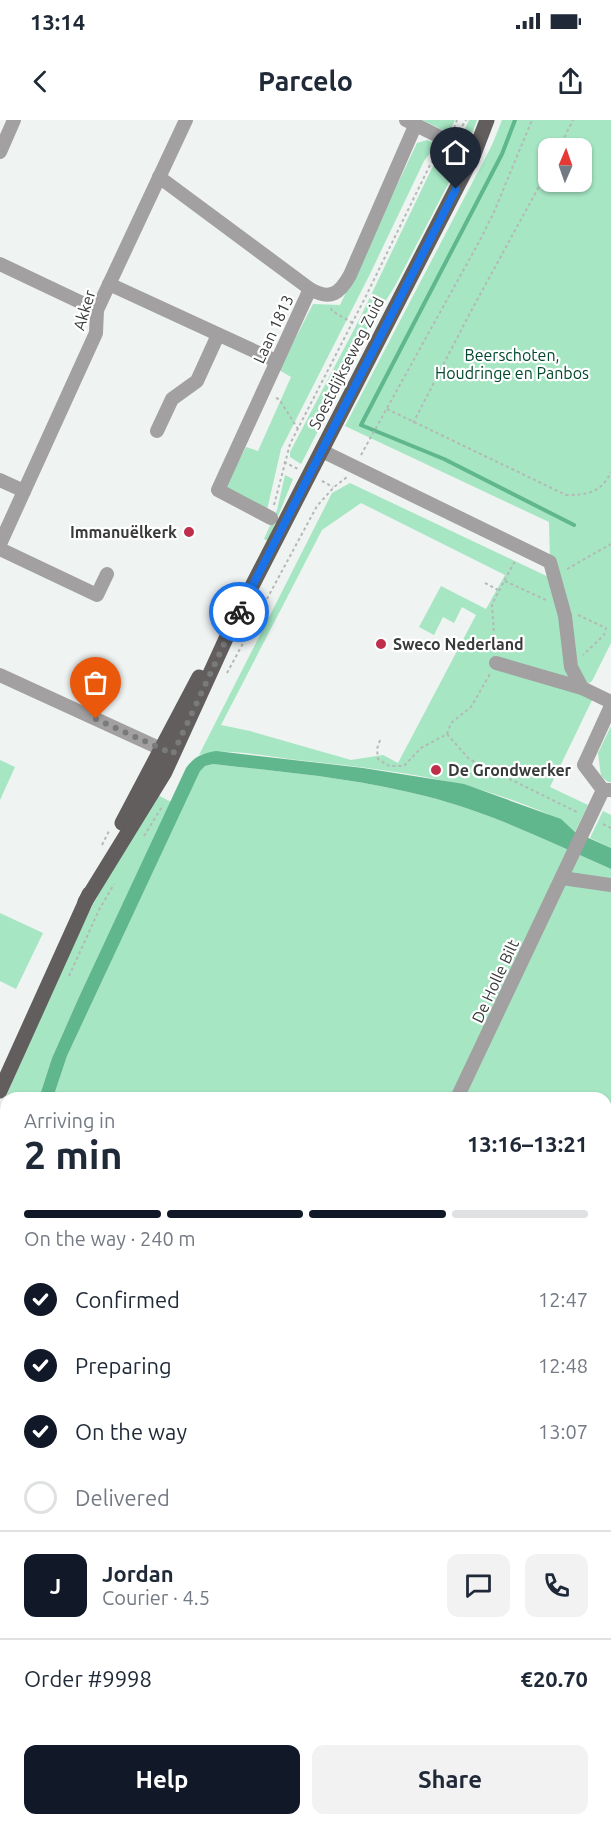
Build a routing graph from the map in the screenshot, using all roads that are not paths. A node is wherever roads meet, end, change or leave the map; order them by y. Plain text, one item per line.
1 (14, 120) edge
2 (186, 120) edge
3 (487, 120) edge
4 (410, 123) edge
5 (0, 152) edge
6 (474, 154) junction
7 (159, 177) junction
8 (0, 264) edge
9 (109, 284) junction
10 (310, 290) junction
11 (98, 310) junction
12 (218, 335) junction
13 (276, 361) junction
14 (158, 431) dead end
15 (321, 451) junction
16 (0, 480) edge
17 (24, 491) junction
18 (271, 518) road end
19 (0, 546) edge
20 (107, 574) dead end
21 (496, 663) road end
22 (0, 675) edge
23 (582, 688) junction
24 (611, 704) edge
25 (168, 752) junction
26 (607, 790) edge
27 (562, 878) junction
28 (611, 885) edge
29 (0, 1091) edge
30 (461, 1092) edge

1 - 5 street
2 - 7 street, Akker
3 - 6 main road, Soestdijkseweg Zuid
4 - 6 street
4 - 10 street, Laan 1813
6 - 15 main road, Soestdijkseweg Zuid
7 - 9 street, Akker
7 - 10 street
8 - 11 street
9 - 11 street, Akker
9 - 12 street
10 - 13 street, Laan 1813
11 - 17 street, Akker
12 - 13 street
12 - 14 street
13 - 18 street, Laan 1813
15 - 23 street
15 - 25 main road, Soestdijkseweg Zuid
16 - 17 street
17 - 19 street, Akker
19 - 20 street
21 - 23 street
22 - 25 street
23 - 24 street
24 - 26 street
25 - 29 main road, Soestdijkseweg Zuid
26 - 27 street, De Holle Bilt
27 - 28 street
27 - 30 street, De Holle Bilt

